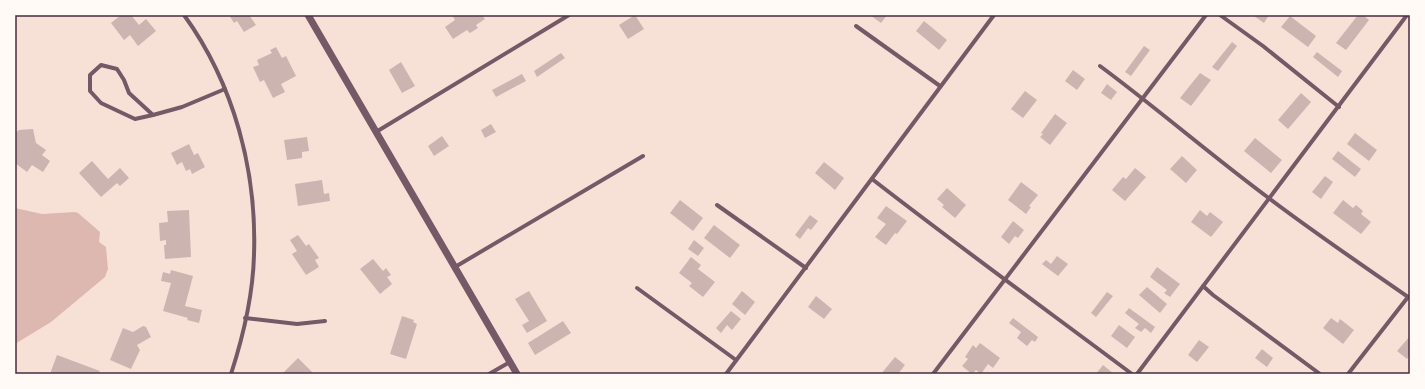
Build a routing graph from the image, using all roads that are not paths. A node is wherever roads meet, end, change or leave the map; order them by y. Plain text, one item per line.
1 (184, 15) edge
2 (308, 15) edge
3 (569, 15) edge
4 (994, 15) edge
5 (1206, 15) edge
6 (1220, 15) edge
7 (1407, 15) edge
8 (856, 26) dead end
9 (1100, 66) dead end
10 (940, 86) junction
11 (226, 89) junction
12 (1143, 98) junction
13 (1339, 107) junction
14 (153, 115) junction
15 (376, 132) junction
16 (643, 156) dead end
17 (872, 179) junction
18 (1269, 199) junction
19 (717, 205) dead end
20 (455, 267) junction
21 (806, 268) junction
22 (1005, 279) junction
23 (1203, 286) junction
24 (637, 288) dead end
25 (246, 318) junction
26 (325, 322) dead end
27 (736, 360) junction
28 (510, 361) junction
29 (515, 373) edge
30 (231, 374) edge
31 (489, 374) edge
32 (726, 374) edge
33 (933, 374) edge
34 (1132, 374) edge
35 (1138, 374) edge
36 (1320, 374) edge
37 (1348, 374) edge

1 - 11 street
2 - 15 street
3 - 15 street
4 - 10 street
5 - 12 street
6 - 13 street
7 - 13 street
8 - 10 street
9 - 12 street
10 - 17 street
11 - 14 street
11 - 25 street
12 - 18 street
12 - 22 street
13 - 18 street
14 - 14 street
15 - 20 street
16 - 20 street
17 - 21 street
17 - 22 street
18 - 23 street
18 - 37 street
19 - 21 street
20 - 28 street
21 - 27 street
22 - 33 street
22 - 34 street
23 - 35 street
23 - 36 street
24 - 27 street
25 - 26 street
25 - 30 street
27 - 32 street
28 - 29 street
28 - 31 street

